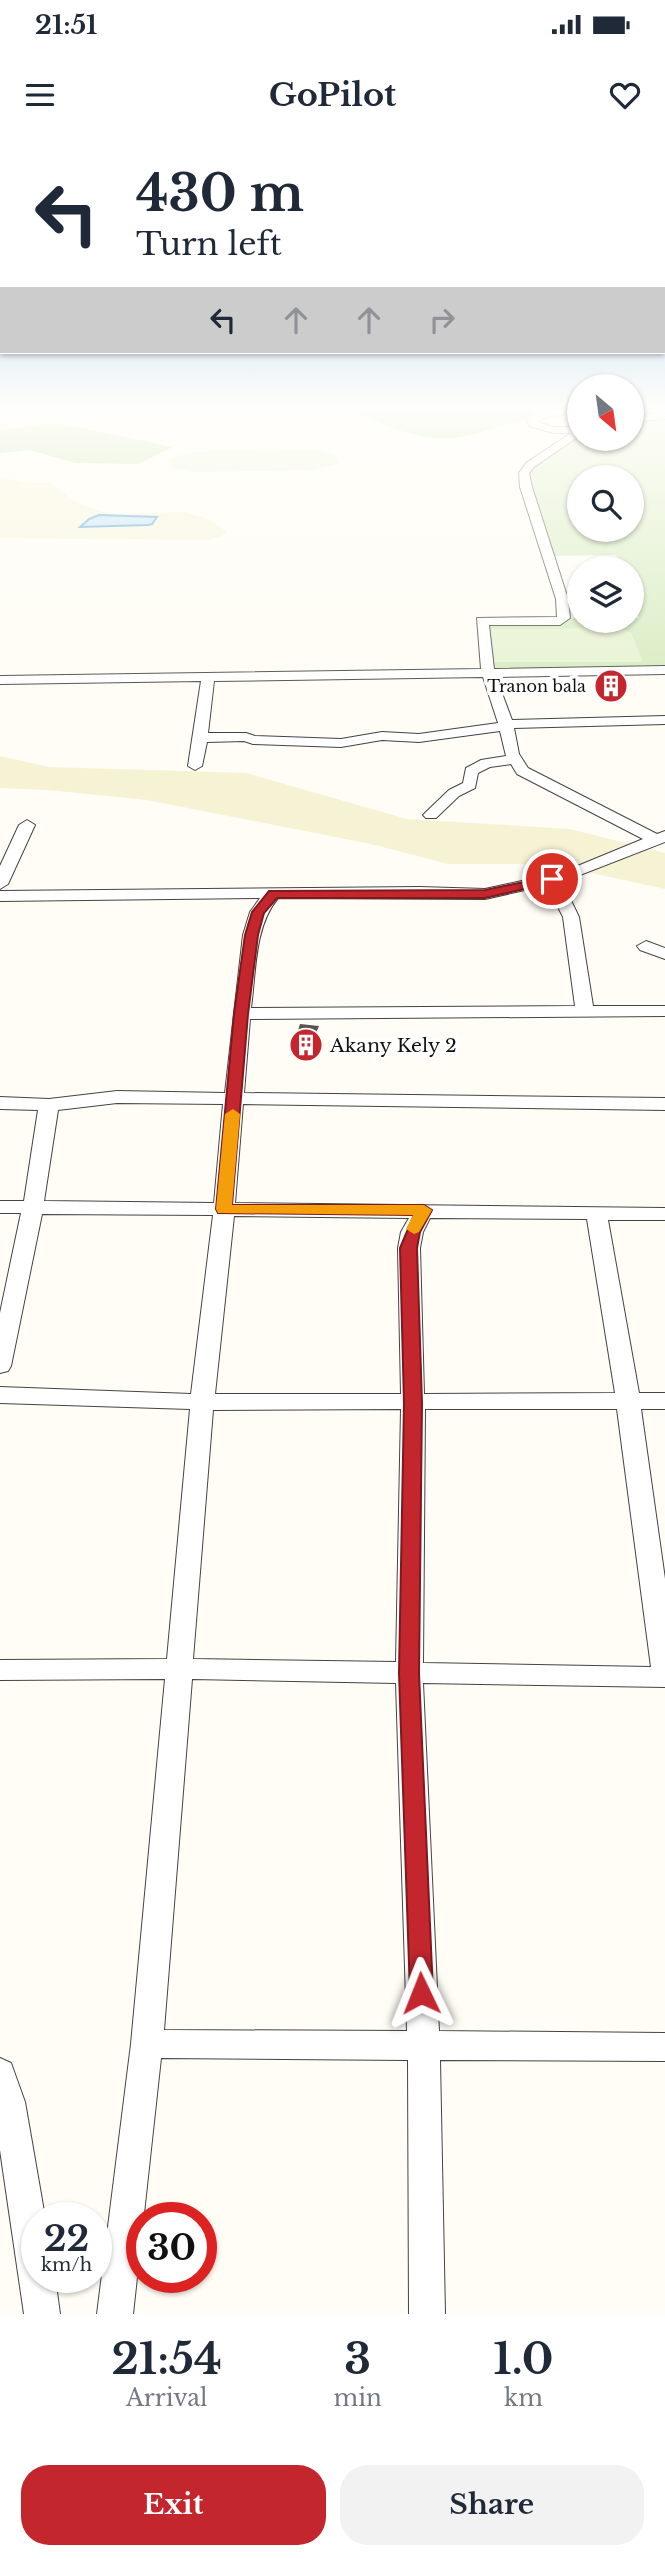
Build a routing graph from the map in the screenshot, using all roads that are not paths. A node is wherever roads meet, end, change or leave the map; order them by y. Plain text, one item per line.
1 (534, 511) edge
2 (665, 670) edge
3 (488, 673) junction
4 (208, 677) junction
5 (0, 680) edge
6 (665, 720) edge
7 (506, 725) junction
8 (200, 738) junction
9 (515, 759) junction
10 (195, 766) dead end
11 (431, 815) dead end
12 (27, 825) dead end
13 (660, 838) edge
14 (552, 879) junction
15 (0, 884) edge
16 (273, 894) junction
17 (0, 897) edge
18 (646, 946) dead end
19 (665, 954) edge
20 (665, 1011) edge
21 (585, 1012) junction
22 (241, 1014) junction
23 (234, 1098) junction
24 (0, 1103) edge
25 (665, 1104) edge
26 (48, 1105) junction
27 (0, 1207) edge
28 (33, 1207) junction
29 (224, 1209) junction
30 (424, 1210) junction
31 (596, 1212) junction
32 (665, 1214) edge
33 (0, 1366) edge
34 (0, 1395) edge
35 (628, 1400) junction
36 (665, 1401) edge
37 (202, 1402) junction
38 (413, 1403) junction
39 (0, 1670) edge
40 (178, 1670) junction
41 (409, 1673) junction
42 (665, 1676) edge
43 (147, 2045) junction
44 (424, 2046) junction
45 (665, 2047) edge
46 (0, 2073) edge
47 (25, 2202) edge
48 (39, 2293) edge
49 (42, 2314) edge
50 (115, 2314) edge
51 (427, 2314) edge

1 - 3 street
2 - 3 street
3 - 4 street
3 - 7 street
4 - 5 street
4 - 8 street
6 - 7 street
7 - 8 street
7 - 9 street
8 - 10 street
9 - 11 street
9 - 13 street
12 - 15 street
13 - 14 street
14 - 16 street
14 - 21 street
16 - 17 street
16 - 22 street
18 - 19 street
20 - 21 street
21 - 22 street
22 - 23 street
23 - 25 street
23 - 26 street
23 - 29 street
24 - 26 street
26 - 28 street
27 - 28 street
28 - 29 street
28 - 33 street
29 - 30 street
29 - 37 street
30 - 31 street
30 - 38 street
31 - 32 street
31 - 35 street
34 - 37 street
35 - 36 street
35 - 38 street
35 - 42 street
37 - 38 street
37 - 40 street
38 - 41 street
39 - 40 street
40 - 41 street
40 - 43 street
41 - 42 street
41 - 44 street
43 - 44 street
43 - 50 street
44 - 45 street
44 - 51 street
46 - 47 street
48 - 49 street

